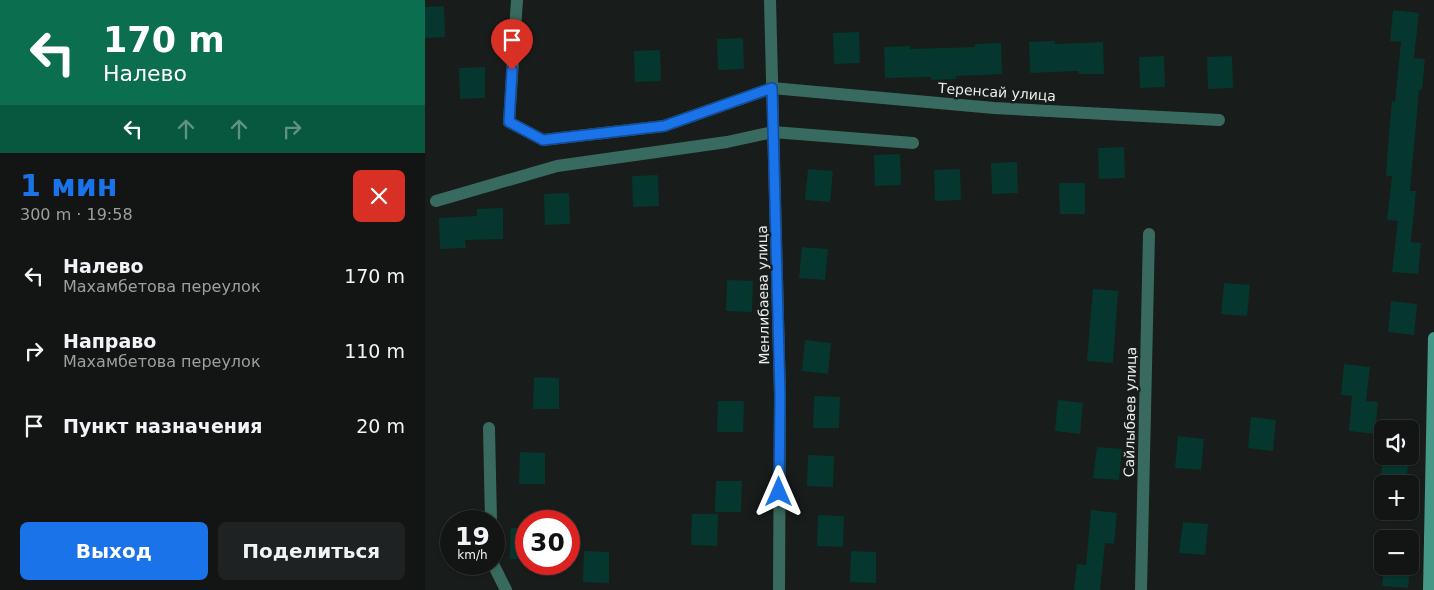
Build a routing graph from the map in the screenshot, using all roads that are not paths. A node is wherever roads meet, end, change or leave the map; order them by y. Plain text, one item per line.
1 (517, 0) edge
2 (770, 0) edge
3 (772, 88) junction
4 (1219, 120) dead end
5 (773, 132) junction
6 (913, 143) dead end
7 (436, 201) dead end
8 (1149, 234) dead end
9 (1434, 338) edge
10 (1434, 364) edge
11 (489, 428) dead end
12 (491, 510) edge
13 (498, 575) edge
14 (1431, 581) edge
15 (506, 590) edge
16 (779, 590) edge
17 (1141, 590) edge

1 - 3 street
2 - 3 street, Менлибаева улица
3 - 4 street, Теренсай улица
3 - 5 street, Менлибаева улица
5 - 6 street
5 - 7 street
5 - 16 street, Менлибаева улица
8 - 17 street, Сайлыбаев улица
9 - 10 street
10 - 14 street
11 - 12 street
13 - 15 street

